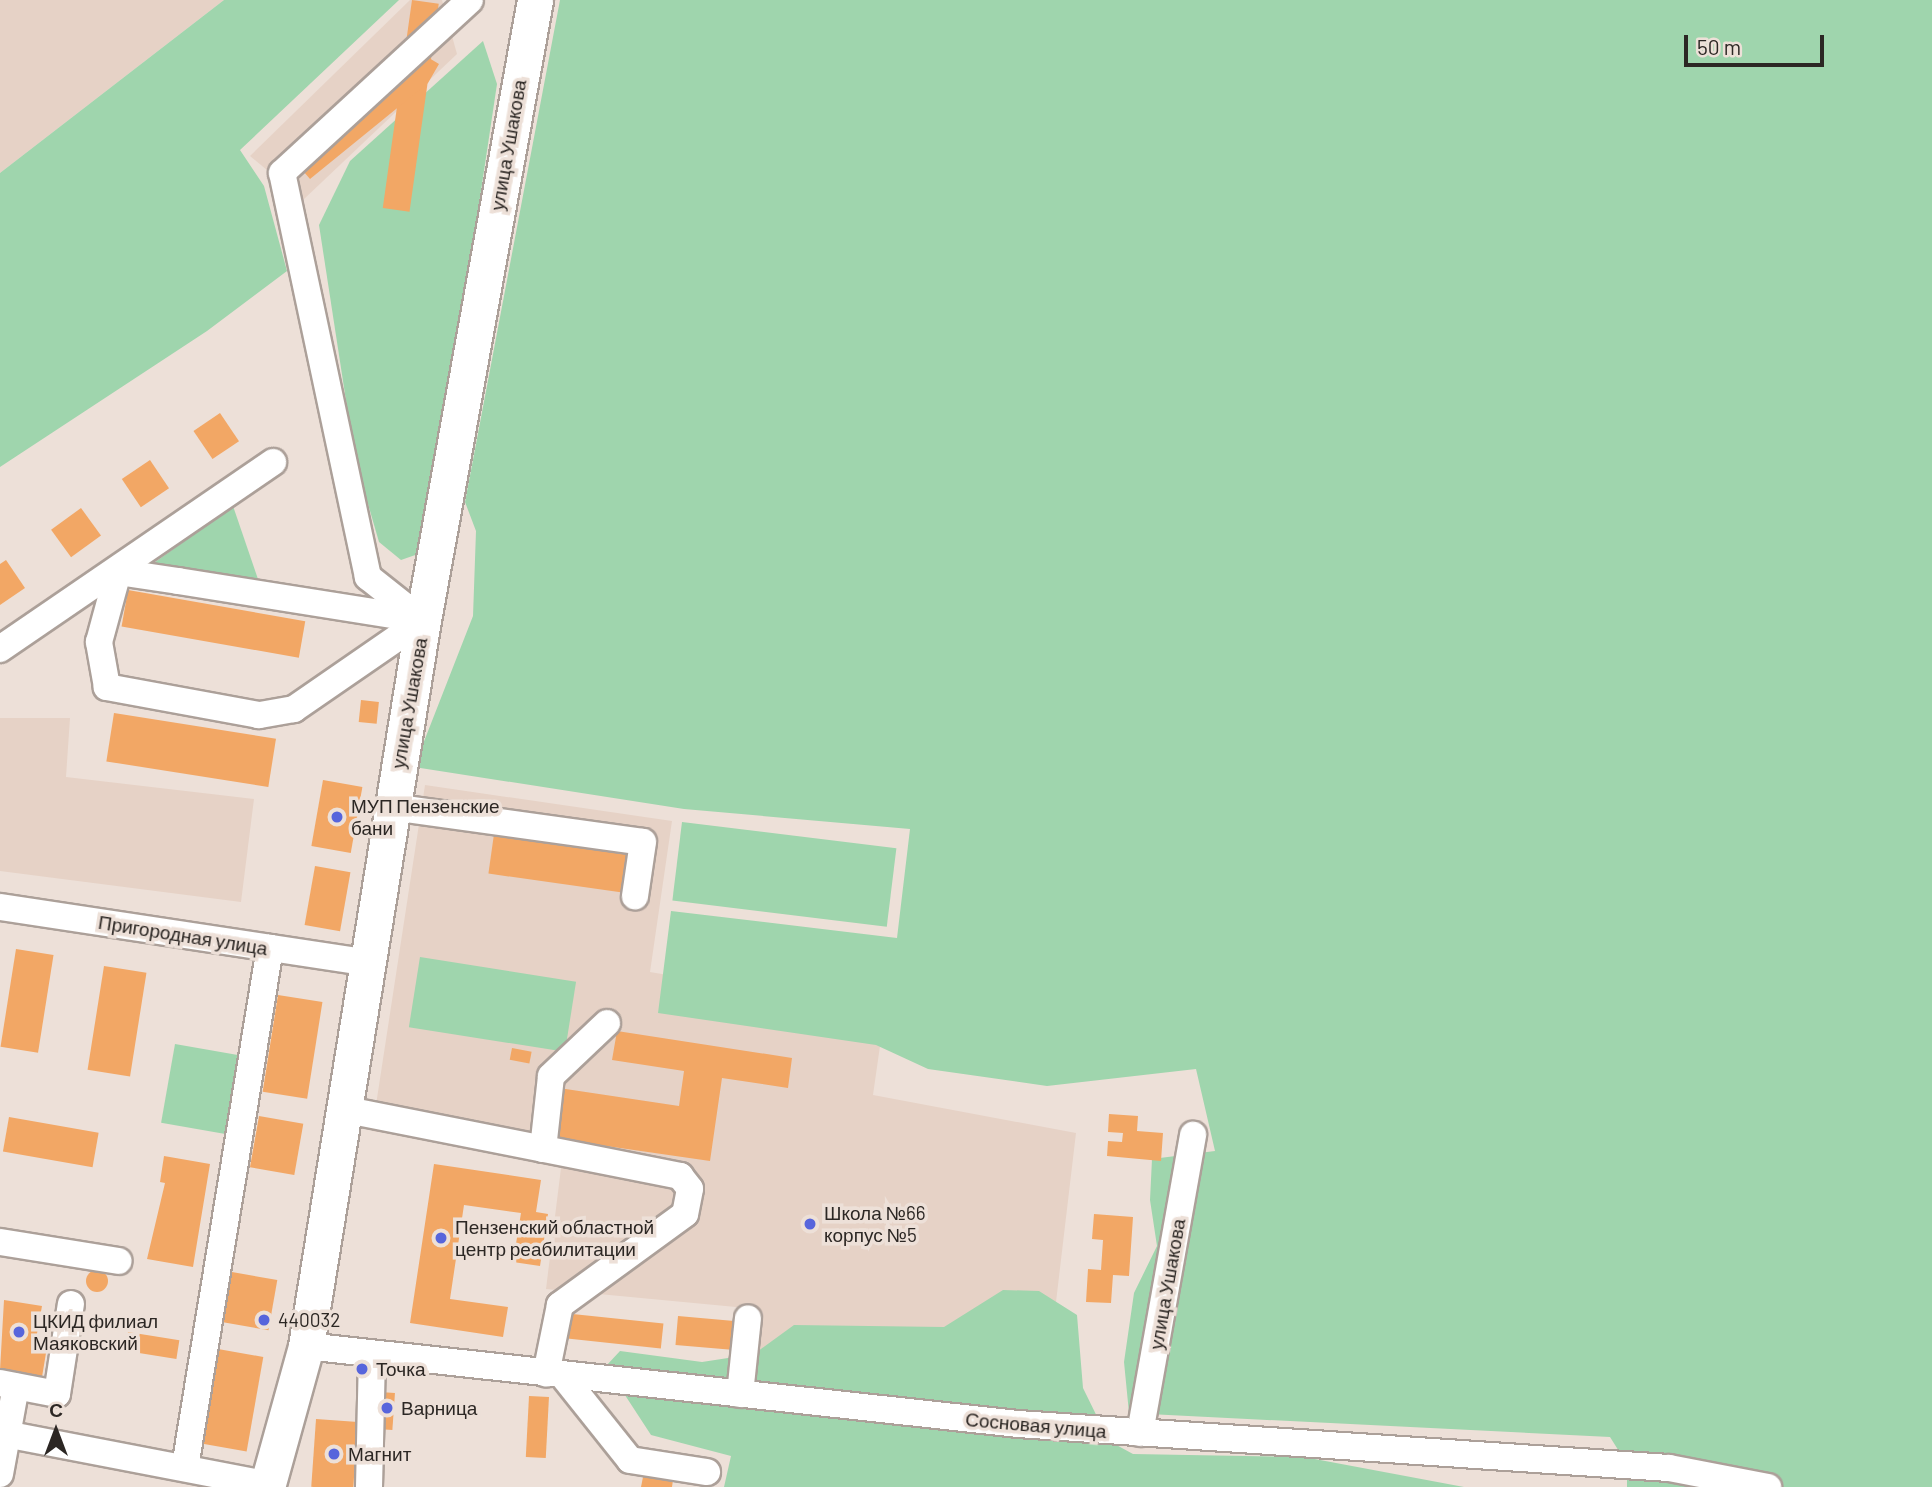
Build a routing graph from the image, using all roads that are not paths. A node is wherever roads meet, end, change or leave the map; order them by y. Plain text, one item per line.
1 (470, 0) edge
2 (535, 0) edge
3 (273, 462) dead end
4 (118, 572) junction
5 (423, 620) junction
6 (0, 649) edge
7 (391, 807) junction
8 (635, 896) dead end
9 (0, 907) edge
10 (271, 948) junction
11 (365, 962) junction
12 (607, 1023) dead end
13 (342, 1109) junction
14 (1193, 1135) dead end
15 (543, 1149) junction
16 (0, 1242) edge
17 (118, 1261) dead end
18 (71, 1304) dead end
19 (748, 1318) dead end
20 (306, 1346) junction
21 (372, 1356) junction
22 (554, 1375) junction
23 (8, 1385) edge
24 (740, 1394) junction
25 (1140, 1433) junction
26 (2, 1435) edge
27 (185, 1467) junction
28 (707, 1472) dead end
29 (0, 1474) edge
30 (268, 1486) edge
31 (369, 1487) edge
32 (1768, 1487) edge

1 - 5 street
2 - 5 main road, улица Ушакова
3 - 4 street
4 - 5 street
4 - 5 street
4 - 6 street
5 - 7 main road, улица Ушакова
7 - 8 street
7 - 11 main road, улица Ушакова
9 - 10 street, Пригородная улица
10 - 11 street, Пригородная улица
10 - 27 street
11 - 13 main road, улица Ушакова
12 - 15 street
13 - 15 street
13 - 20 main road, улица Ушакова
14 - 25 street, улица Ушакова
15 - 22 street
16 - 17 street
18 - 23 street
19 - 24 street
20 - 21 street, Сосновая улица
20 - 30 main road, улица Ушакова
21 - 22 street, Сосновая улица
21 - 31 street
22 - 24 street, Сосновая улица
22 - 28 street
23 - 26 street
24 - 25 street, Сосновая улица
25 - 32 street, Сосновая улица
26 - 27 street
26 - 29 street
27 - 30 street

